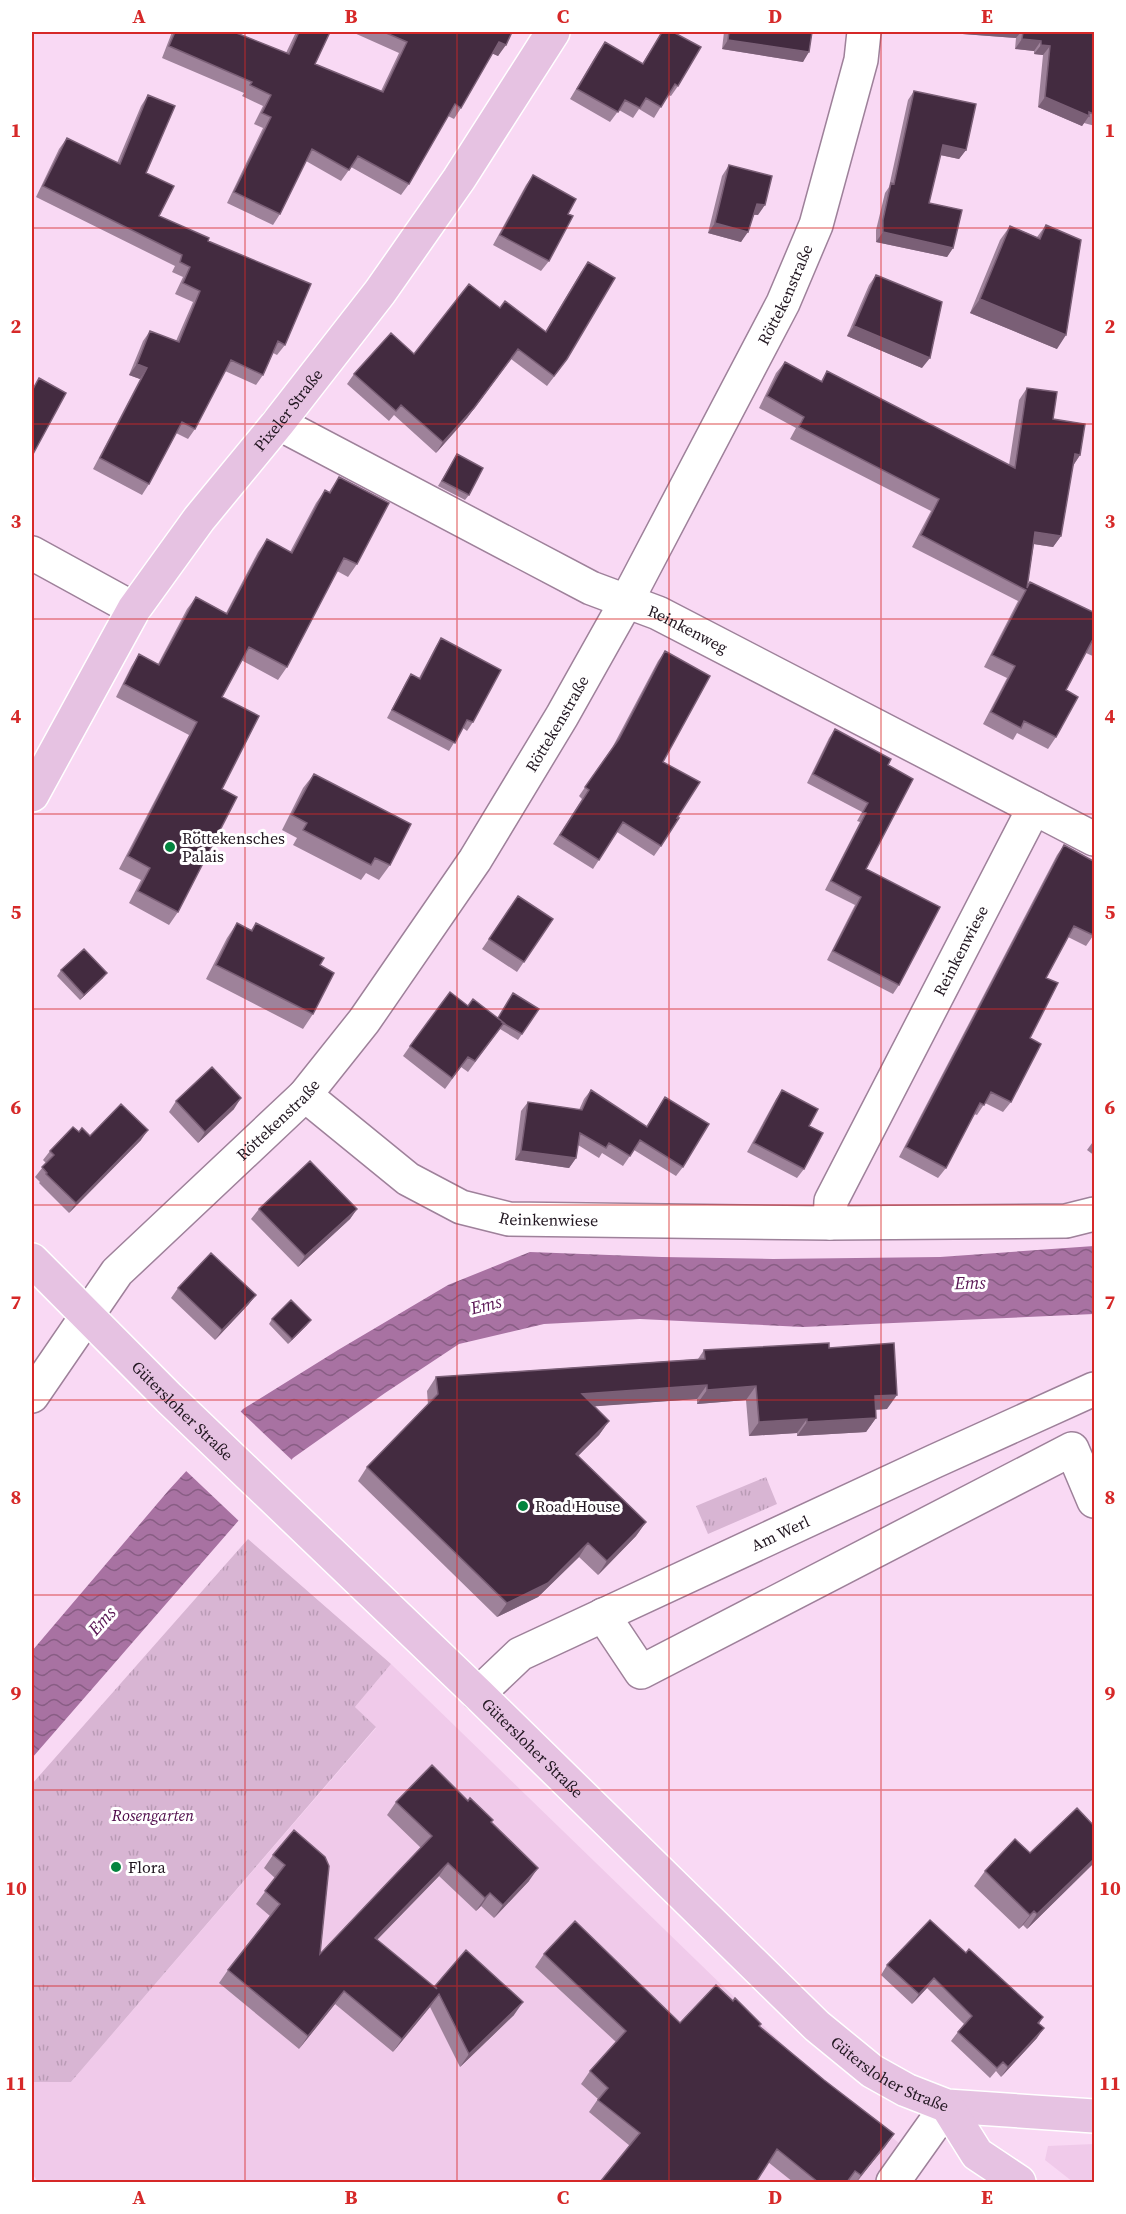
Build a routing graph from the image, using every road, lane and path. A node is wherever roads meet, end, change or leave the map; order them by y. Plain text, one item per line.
1 (553, 32) edge
2 (864, 32) edge
3 (278, 423) junction
4 (32, 553) edge
5 (626, 602) junction
6 (134, 609) junction
7 (32, 795) edge
8 (1034, 808) junction
9 (1095, 839) edge
10 (305, 1095) junction
11 (1095, 1214) edge
12 (830, 1223) junction
13 (32, 1260) edge
14 (87, 1316) junction
15 (1095, 1389) edge
16 (32, 1396) edge
17 (935, 1461) junction
18 (1095, 1501) edge
19 (959, 1507) junction
20 (603, 1615) junction
21 (478, 1694) junction
22 (946, 2106) junction
23 (1095, 2116) edge
24 (893, 2182) edge
25 (1018, 2182) edge

1 - 3 main road, Pixeler Straße
2 - 5 street, Röttekenstraße
3 - 5 street, Reinkenweg
3 - 6 main road, Pixeler Straße
4 - 6 street
5 - 8 street, Reinkenweg
5 - 10 street, Röttekenstraße
6 - 7 main road, Pixeler Straße
8 - 9 street, Reinkenweg
8 - 12 street, Reinkenwiese
10 - 12 street, Reinkenwiese
10 - 14 street, Röttekenstraße
11 - 12 street, Reinkenwiese
13 - 14 main road, Gütersloher Straße
14 - 16 street, Röttekenstraße
14 - 21 main road, Gütersloher Straße
15 - 17 street, Am Werl
17 - 19 street
17 - 20 street, Am Werl
18 - 19 street
19 - 20 street
20 - 21 street, Am Werl
21 - 22 main road, Gütersloher Straße
22 - 23 main road, Gütersloher Straße
22 - 24 street
22 - 25 main road

